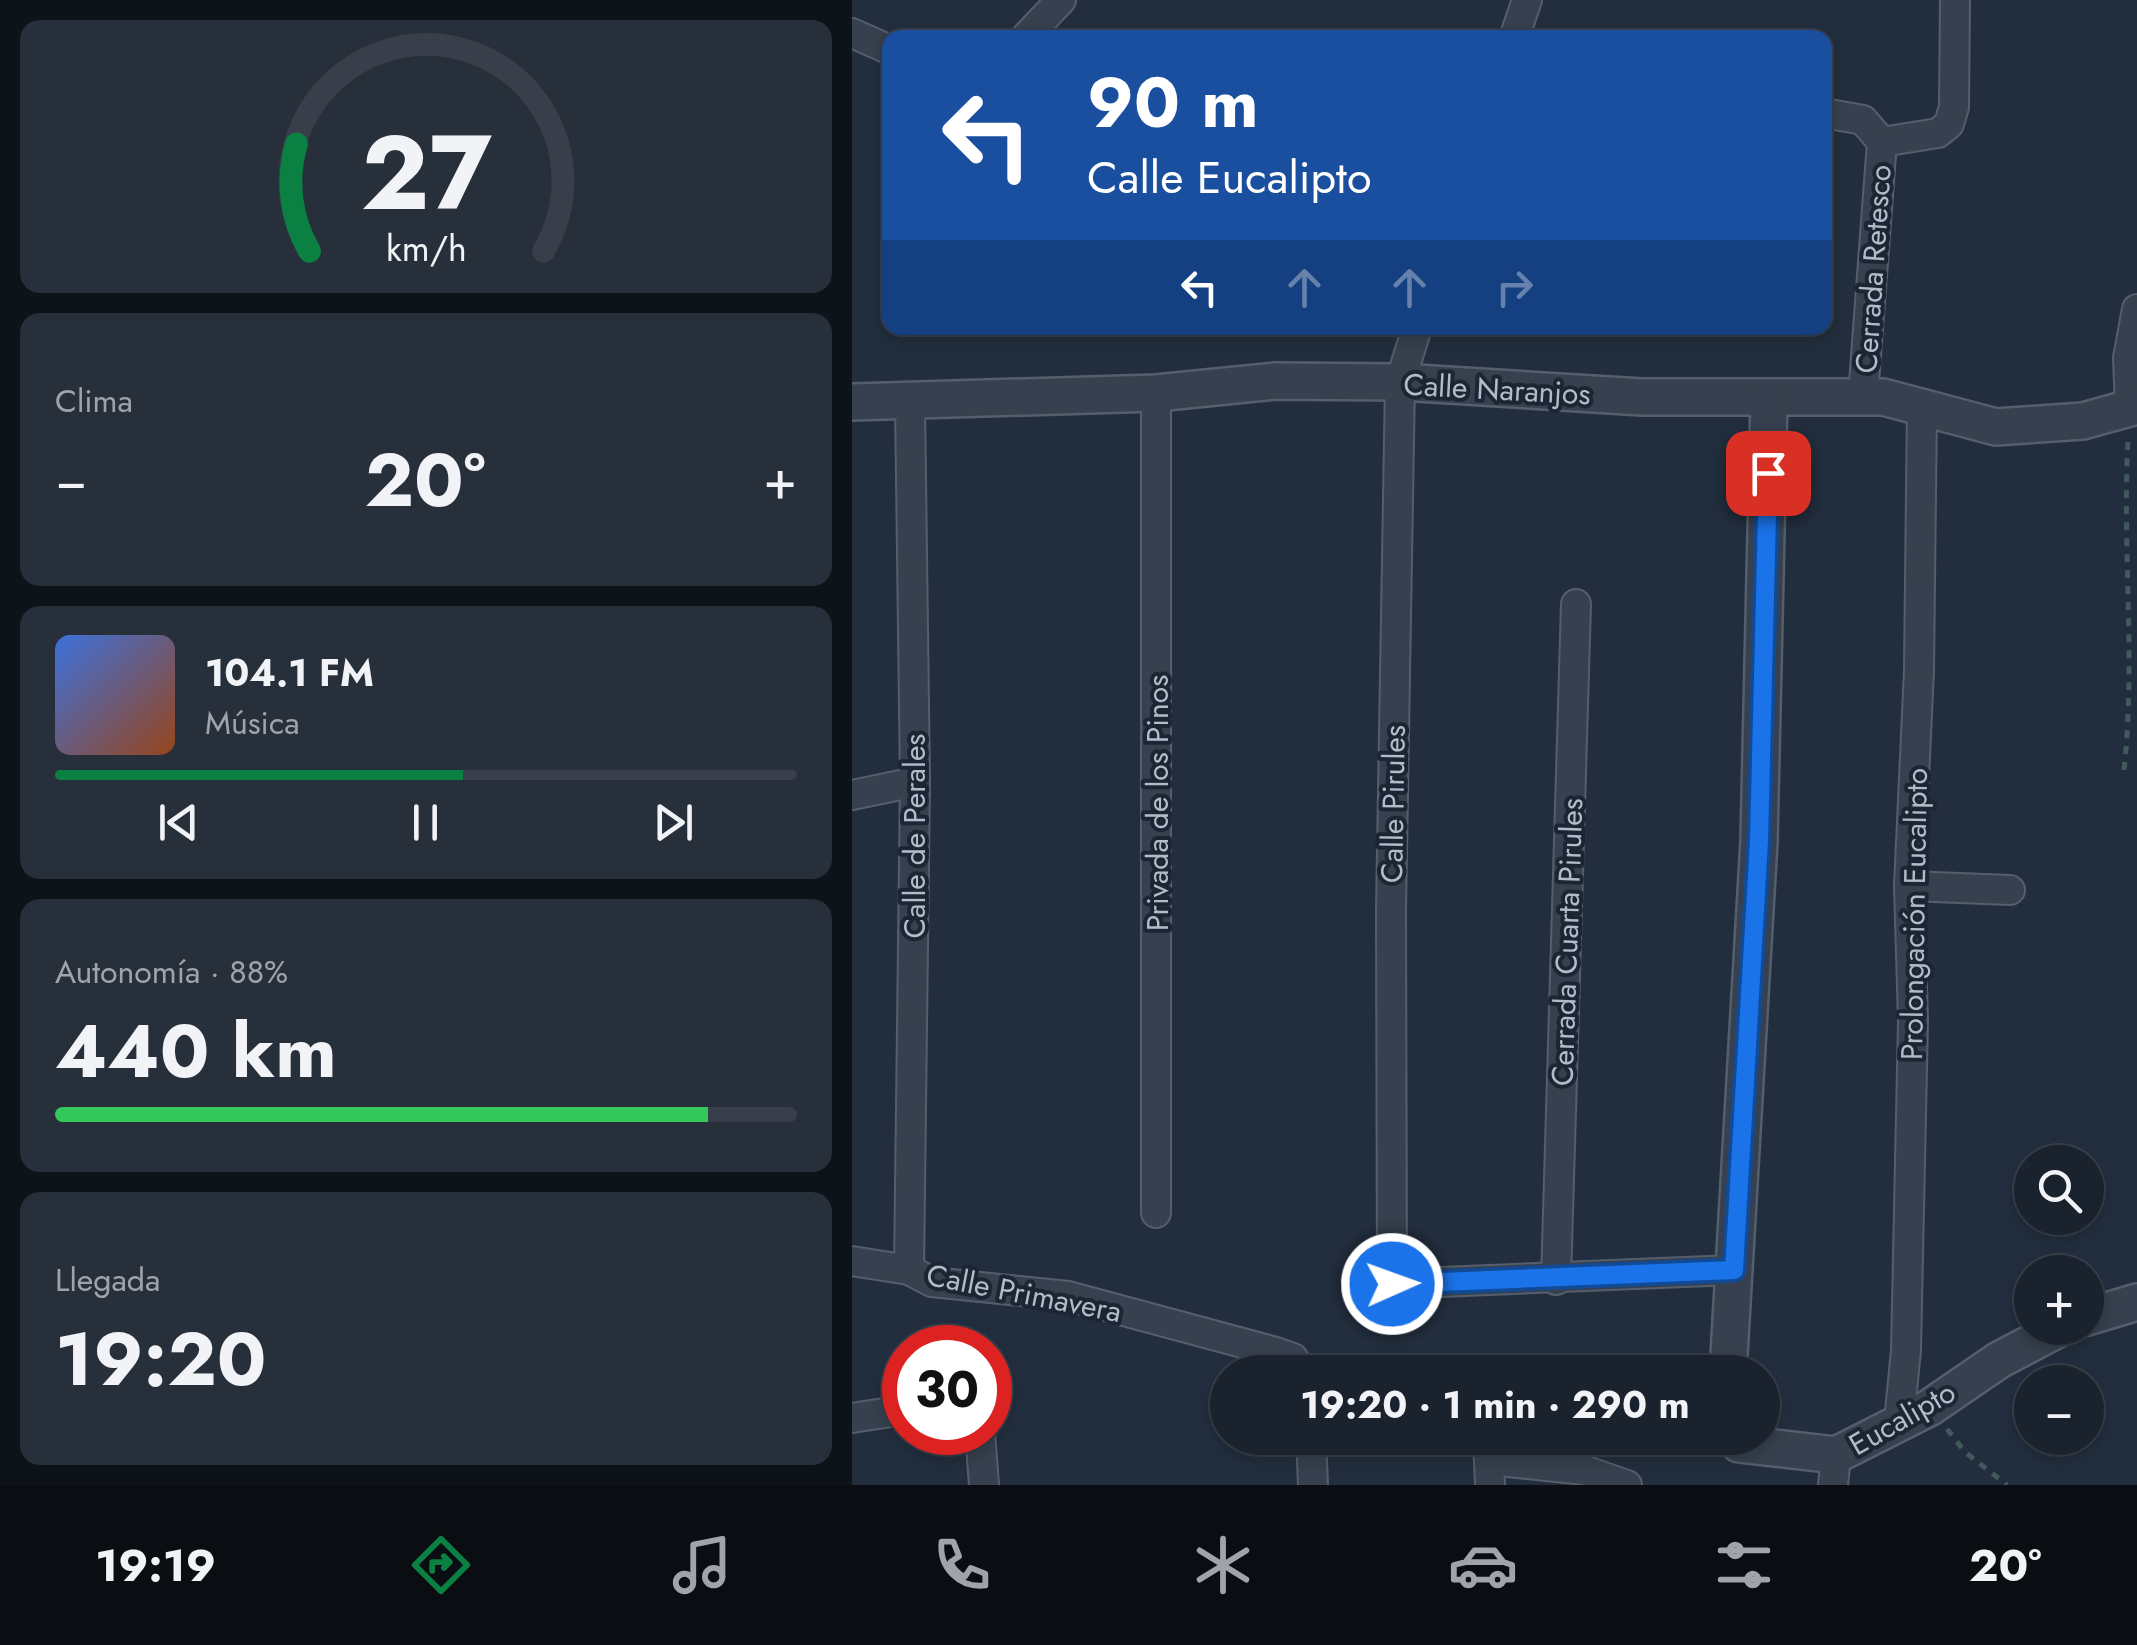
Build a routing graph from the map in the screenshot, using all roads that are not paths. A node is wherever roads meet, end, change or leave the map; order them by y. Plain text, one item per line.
1 (1061, 0) edge
2 (1527, 0) edge
3 (1955, 0) edge
4 (1033, 30) edge
5 (1517, 30) edge
6 (852, 33) edge
7 (882, 46) edge
8 (1832, 114) edge
9 (1882, 142) junction
10 (2136, 309) edge
11 (1416, 335) edge
12 (1400, 382) junction
13 (1156, 392) junction
14 (1863, 396) junction
15 (1769, 399) junction
16 (852, 402) edge
17 (910, 402) junction
18 (1922, 406) junction
19 (2133, 407) edge
20 (1576, 604) dead end
21 (915, 782) junction
22 (852, 795) edge
23 (1909, 886) junction
24 (2010, 890) dead end
25 (1156, 1213) dead end
26 (852, 1261) edge
27 (910, 1270) junction
28 (1734, 1270) junction
29 (1556, 1280) junction
30 (2136, 1302) edge
31 (2104, 1312) edge
32 (2030, 1345) edge
33 (1284, 1355) edge
34 (1729, 1355) edge
35 (882, 1413) edge
36 (1914, 1415) junction
37 (852, 1418) edge
38 (982, 1455) edge
39 (1312, 1455) edge
40 (1780, 1455) edge
41 (1489, 1461) edge
42 (1834, 1470) edge
43 (984, 1485) edge
44 (1313, 1485) edge
45 (1627, 1485) edge

1 - 4 street
2 - 5 street
3 - 9 street
6 - 7 street
8 - 9 street
9 - 14 street, Cerrada Retesco
10 - 19 street
11 - 12 street, Calle Pirules
12 - 13 street, Calle Naranjos
12 - 15 street, Calle Naranjos
12 - 29 street, Calle Pirules
13 - 17 street, Calle Naranjos
13 - 25 street, Privada de los Pinos
14 - 15 street, Calle Naranjos
14 - 18 street, Calle Naranjos
15 - 28 street
16 - 17 street, Calle Naranjos
17 - 21 street, Calle de Perales
18 - 19 street, Calle Naranjos
18 - 23 street, Prolongación Eucalipto
20 - 29 street, Cerrada Cuarta Pirules
21 - 22 street
21 - 27 street, Calle de Perales
23 - 24 street
23 - 36 street, Prolongación Eucalipto
26 - 27 street, Calle Primavera
27 - 33 street, Calle Primavera
28 - 29 street
28 - 34 street
30 - 31 street
32 - 36 street, Eucalipto
35 - 37 street
36 - 42 street, Eucalipto
38 - 43 street
39 - 44 street
40 - 42 street, Eucalipto
41 - 45 street

